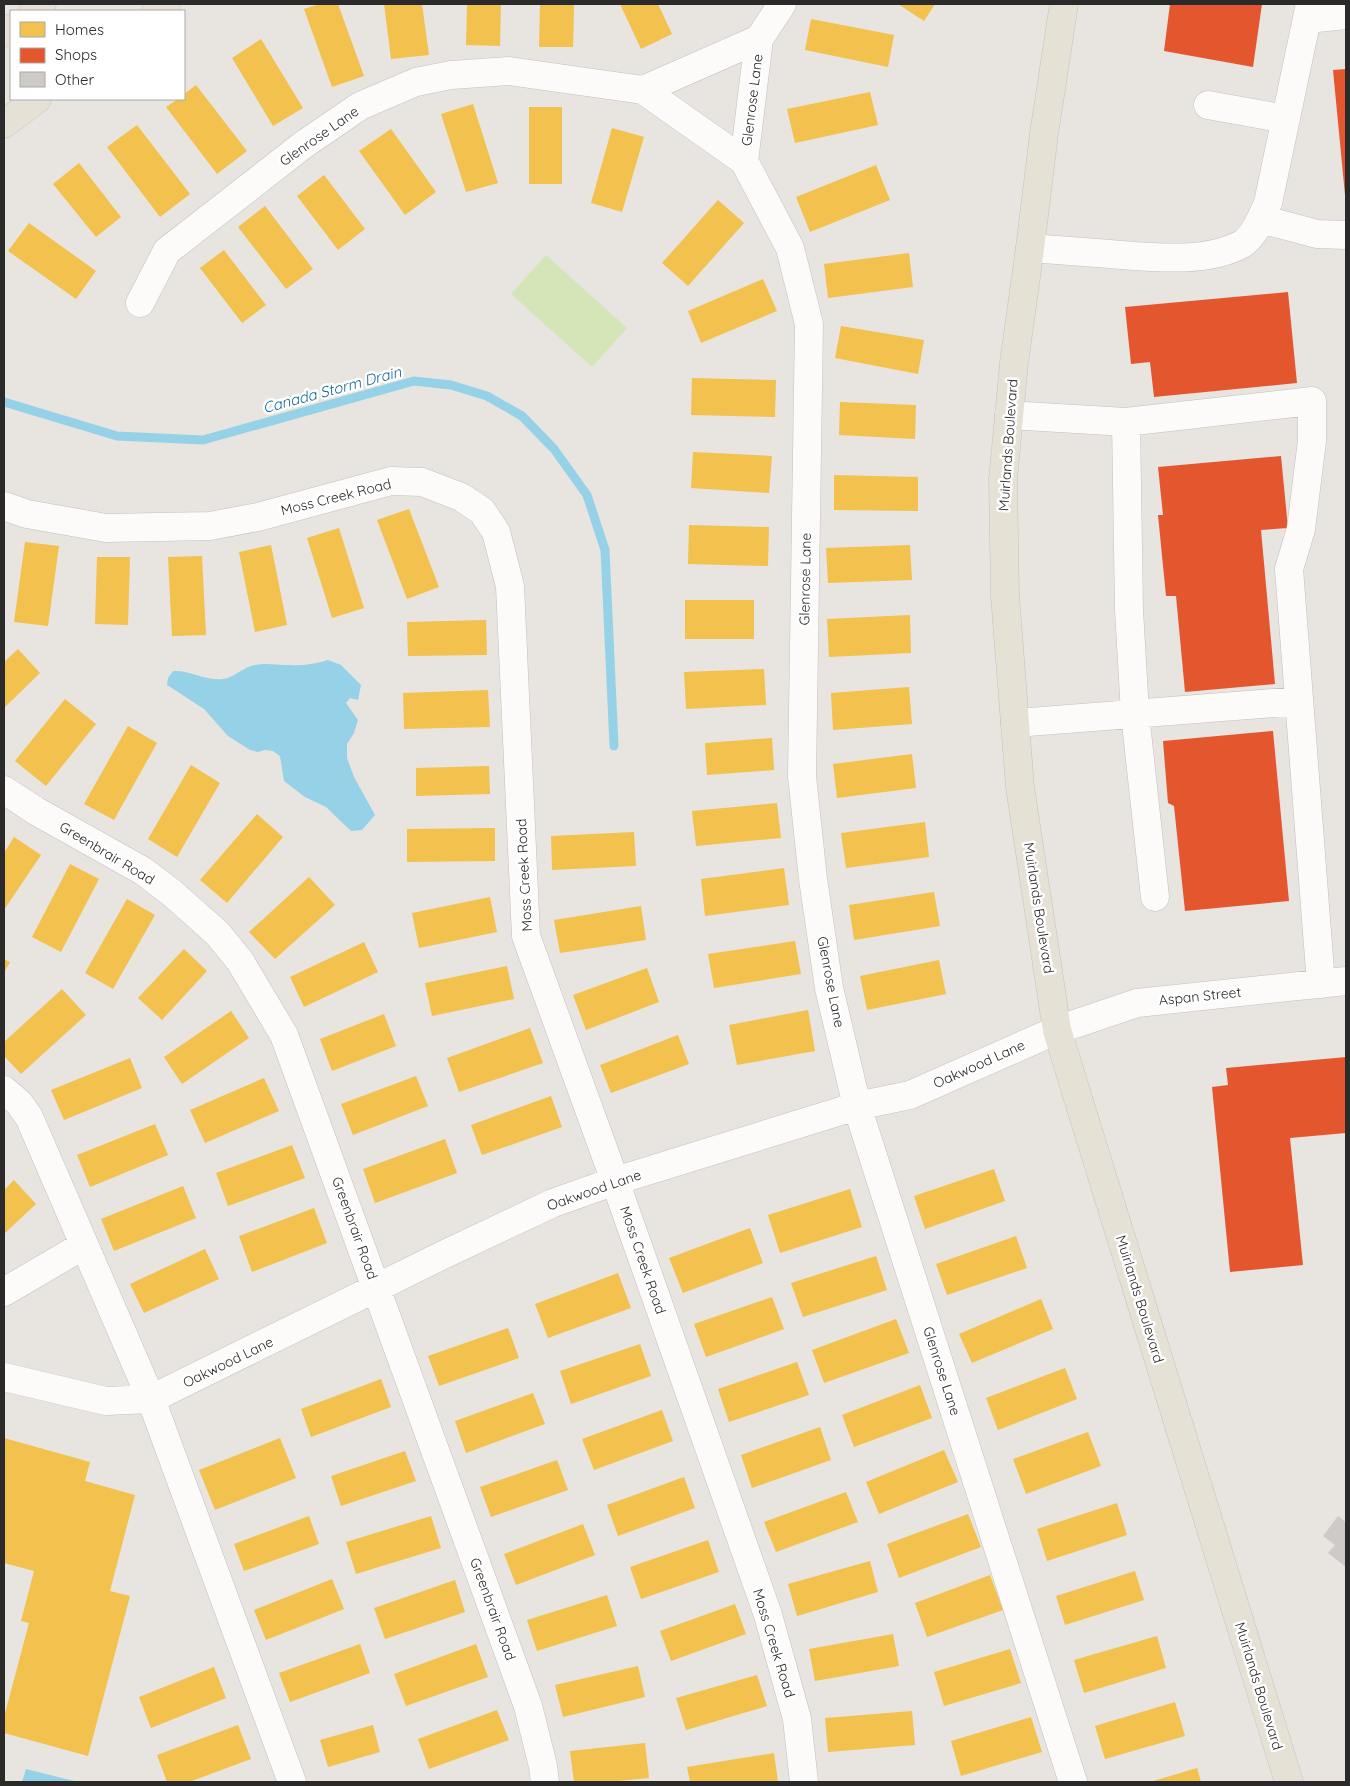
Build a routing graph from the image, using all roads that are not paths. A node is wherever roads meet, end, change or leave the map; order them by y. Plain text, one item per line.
1 (782, 4) edge
2 (1064, 4) edge
3 (1309, 11) edge
4 (1346, 15) edge
5 (759, 39) junction
6 (643, 90) junction
7 (36, 100) edge
8 (1208, 105) dead end
9 (1286, 119) junction
10 (4, 124) edge
11 (744, 161) junction
12 (1261, 219) junction
13 (1346, 235) edge
14 (1030, 248) junction
15 (140, 303) dead end
16 (1009, 415) junction
17 (1126, 422) junction
18 (4, 506) edge
19 (1299, 701) junction
20 (1135, 714) junction
21 (1015, 723) junction
22 (4, 790) edge
23 (1154, 897) dead end
24 (1334, 982) edge
25 (1057, 1030) junction
26 (4, 1090) edge
27 (857, 1106) junction
28 (615, 1181) junction
29 (84, 1245) junction
30 (377, 1288) junction
31 (4, 1292) edge
32 (4, 1377) edge
33 (151, 1399) junction
34 (292, 1782) edge
35 (545, 1782) edge
36 (804, 1782) edge
37 (1073, 1782) edge
38 (1289, 1782) edge

1 - 5 street, Glenrose Lane
2 - 14 main road, Muirlands Boulevard
3 - 4 street
3 - 9 street
5 - 6 street, Glenrose Lane
5 - 11 street, Glenrose Lane
6 - 11 street, Glenrose Lane
6 - 15 street, Glenrose Lane
7 - 10 main road
8 - 9 street
9 - 12 street
11 - 27 street, Glenrose Lane
12 - 13 street
12 - 14 street
14 - 16 main road, Muirlands Boulevard
16 - 17 street
16 - 21 main road, Muirlands Boulevard
17 - 19 street
17 - 20 street
18 - 28 street, Moss Creek Road
19 - 20 street
19 - 24 street
20 - 21 street
20 - 23 street
21 - 25 main road, Muirlands Boulevard
22 - 30 street, Greenbrair Road
24 - 25 street, Aspan Street
25 - 27 street, Oakwood Lane
25 - 38 main road, Muirlands Boulevard
26 - 29 street
27 - 28 street, Oakwood Lane
27 - 37 street, Glenrose Lane
28 - 30 street, Oakwood Lane
28 - 36 street, Moss Creek Road
29 - 31 street
29 - 33 street
30 - 33 street, Oakwood Lane
30 - 35 street, Greenbrair Road
32 - 33 street
33 - 34 street

